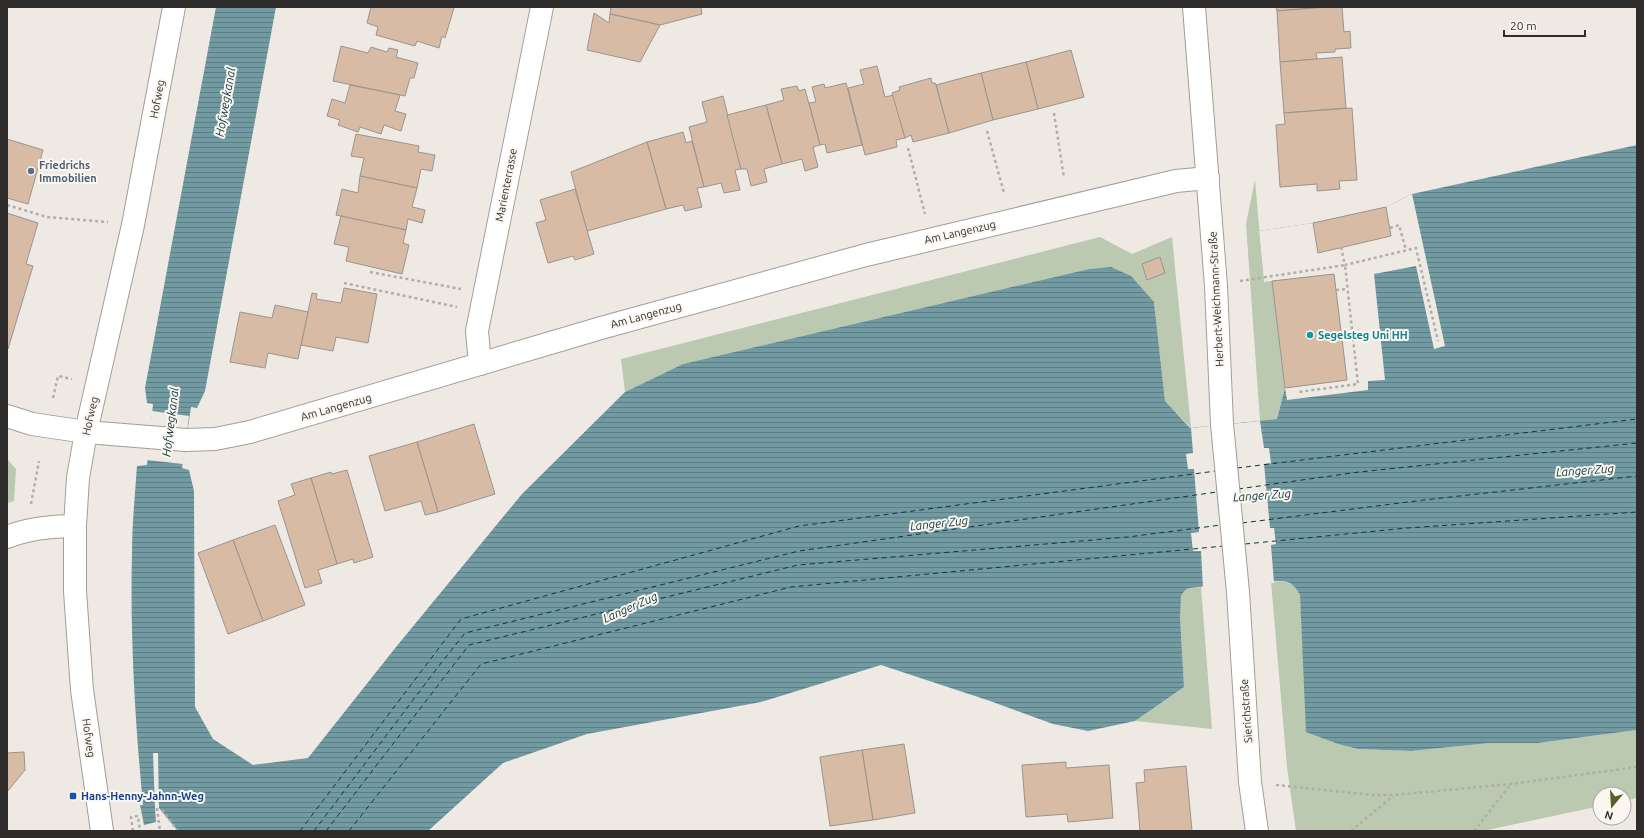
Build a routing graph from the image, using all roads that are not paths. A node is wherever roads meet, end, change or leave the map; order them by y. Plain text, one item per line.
1 (174, 7) edge
2 (542, 7) edge
3 (1194, 7) edge
4 (1208, 178) junction
5 (480, 364) junction
6 (7, 416) edge
7 (86, 432) junction
8 (75, 526) junction
9 (16, 533) edge
10 (1238, 592) joint
11 (102, 831) edge
12 (1257, 831) edge

1 - 7 street, Hofweg
2 - 5 street, Marienterrasse
3 - 4 street, Herbert-Weichmann-Straße
4 - 5 street, Am Langenzug
4 - 10 street, Herbert-Weichmann-Straße
5 - 7 street, Am Langenzug
6 - 7 street, Am Langenzug
7 - 8 street, Hofweg
8 - 9 street
8 - 11 street, Hofweg
10 - 12 street, Sierichstraße

